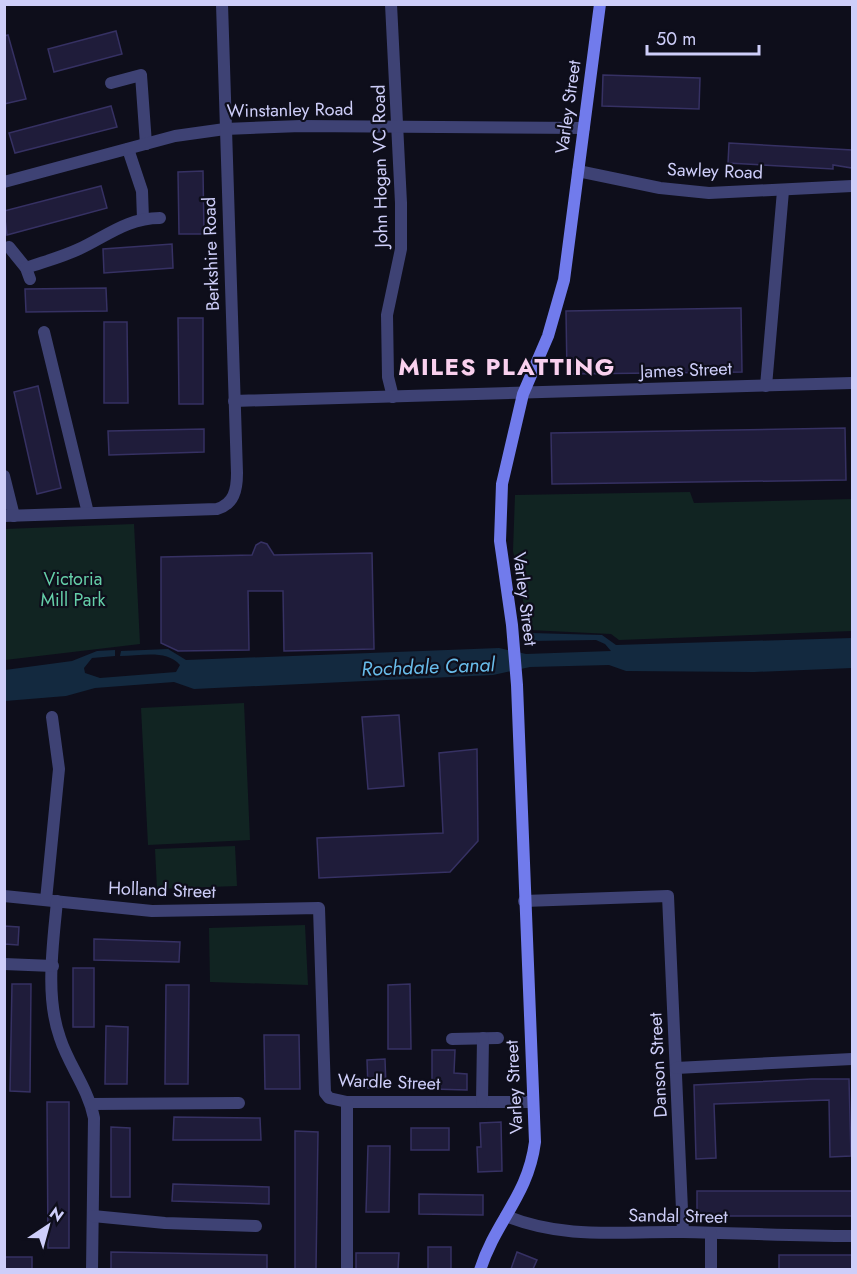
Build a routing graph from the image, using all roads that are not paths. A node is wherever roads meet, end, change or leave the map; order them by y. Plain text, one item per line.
1 (222, 4) edge
2 (391, 4) edge
3 (600, 4) edge
4 (111, 83) dead end
5 (399, 126) junction
6 (584, 128) junction
7 (225, 129) junction
8 (146, 144) junction
9 (128, 149) junction
10 (578, 171) junction
11 (4, 182) edge
12 (852, 186) edge
13 (783, 191) junction
14 (160, 218) dead end
15 (143, 219) junction
16 (9, 247) dead end
17 (44, 332) dead end
18 (852, 383) edge
19 (766, 386) junction
20 (523, 394) junction
21 (393, 397) junction
22 (234, 401) junction
23 (4, 476) edge
24 (88, 513) junction
25 (10, 516) edge
26 (52, 717) dead end
27 (4, 896) edge
28 (52, 901) junction
29 (524, 901) junction
30 (319, 908) joint
31 (4, 964) edge
32 (53, 966) junction
33 (483, 1038) junction
34 (498, 1038) dead end
35 (452, 1039) dead end
36 (852, 1059) edge
37 (676, 1068) junction
38 (347, 1101) junction
39 (239, 1102) dead end
40 (482, 1102) junction
41 (532, 1102) junction
42 (91, 1104) junction
43 (93, 1216) junction
44 (506, 1216) junction
45 (256, 1226) dead end
46 (683, 1232) junction
47 (711, 1233) junction
48 (852, 1236) edge
49 (92, 1269) edge
50 (346, 1269) edge
51 (480, 1269) edge
52 (711, 1269) edge

1 - 7 street, Berkshire Road
2 - 5 street, John Hogan VC Road
3 - 6 street, Varley Street
4 - 8 street
5 - 6 street, Winstanley Road
5 - 7 street, Winstanley Road
5 - 21 street, John Hogan VC Road
6 - 10 street, Varley Street
7 - 8 street, Winstanley Road
7 - 22 street, Berkshire Road
8 - 9 street, Winstanley Road
9 - 11 street, Winstanley Road
9 - 15 street
10 - 13 street, Sawley Road
10 - 20 street, Varley Street
12 - 13 street, Sawley Road
13 - 19 street
14 - 15 street
15 - 16 street
17 - 24 street
18 - 19 street, James Street
19 - 20 street, James Street
20 - 21 street, James Street
20 - 29 street, Varley Street
21 - 22 street, James Street
22 - 24 street, Berkshire Road
23 - 25 street
24 - 25 street
26 - 28 street
27 - 28 street, Holland Street
28 - 30 street, Holland Street
28 - 32 street
29 - 37 street, Danson Street
29 - 41 street, Varley Street
30 - 38 street, Wardle Street
31 - 32 street
32 - 42 street
33 - 34 street
33 - 35 street
33 - 40 street
36 - 37 street
37 - 46 street, Danson Street
38 - 40 street, Wardle Street
38 - 50 street
39 - 42 street
40 - 41 street, Wardle Street
41 - 44 street, Varley Street
42 - 43 street
43 - 45 street
43 - 49 street
44 - 46 street, Sandal Street
44 - 51 street, Varley Street
46 - 47 street, Sandal Street
47 - 48 street, Sandal Street
47 - 52 street

